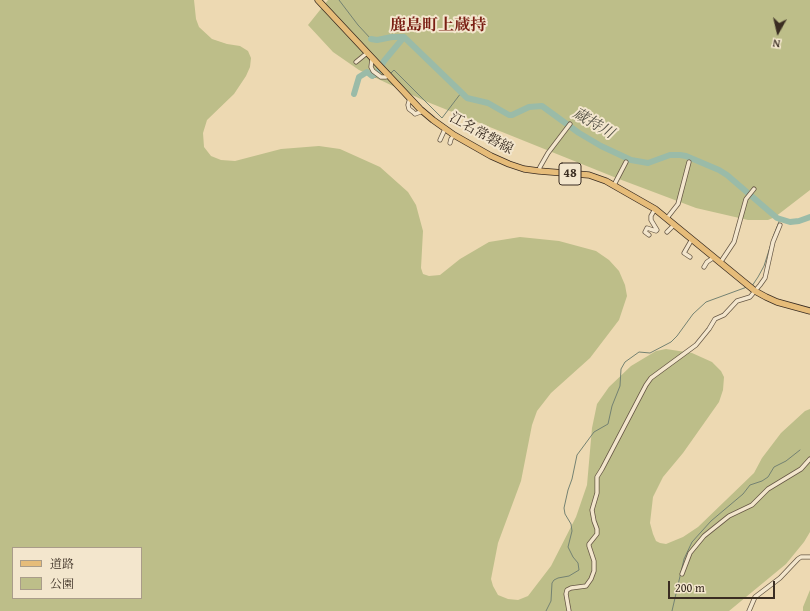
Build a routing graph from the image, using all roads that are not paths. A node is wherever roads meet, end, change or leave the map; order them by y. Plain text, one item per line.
1 (318, 0) edge
2 (367, 53) junction
3 (372, 59) junction
4 (356, 62) dead end
5 (388, 76) junction
6 (570, 124) dead end
7 (445, 129) junction
8 (454, 135) junction
9 (440, 140) dead end
10 (450, 143) dead end
11 (626, 162) dead end
12 (689, 162) dead end
13 (539, 171) junction
14 (614, 185) junction
15 (754, 189) dead end
16 (655, 209) junction
17 (667, 218) junction
18 (674, 225) junction
19 (780, 225) dead end
20 (667, 232) dead end
21 (650, 235) dead end
22 (692, 239) junction
23 (690, 257) dead end
24 (713, 258) junction
25 (720, 262) junction
26 (704, 267) dead end
27 (755, 291) junction
28 (810, 311) edge
29 (810, 459) edge
30 (810, 557) edge
31 (682, 574) dead end
32 (569, 611) edge
33 (749, 611) edge

1 - 2 main road, 江名常磐線 / 48
2 - 3 main road, 江名常磐線 / 48
2 - 4 street
3 - 5 main road, 江名常磐線 / 48
3 - 5 street
5 - 7 main road, 江名常磐線 / 48
6 - 13 street
7 - 8 main road, 江名常磐線 / 48
7 - 9 street
8 - 10 street
8 - 13 main road, 江名常磐線 / 48
11 - 14 street
12 - 17 street
13 - 14 main road, 江名常磐線 / 48
14 - 16 main road, 江名常磐線 / 48
15 - 25 street
16 - 17 main road, 江名常磐線 / 48
16 - 21 street
17 - 18 main road, 江名常磐線 / 48
18 - 20 street
18 - 22 main road, 江名常磐線 / 48
19 - 27 street
22 - 23 street
22 - 24 main road, 江名常磐線 / 48
24 - 25 main road, 江名常磐線 / 48
24 - 26 street
25 - 27 main road, 江名常磐線 / 48
27 - 28 main road, 江名常磐線 / 48
27 - 32 street
29 - 31 street
30 - 33 street

